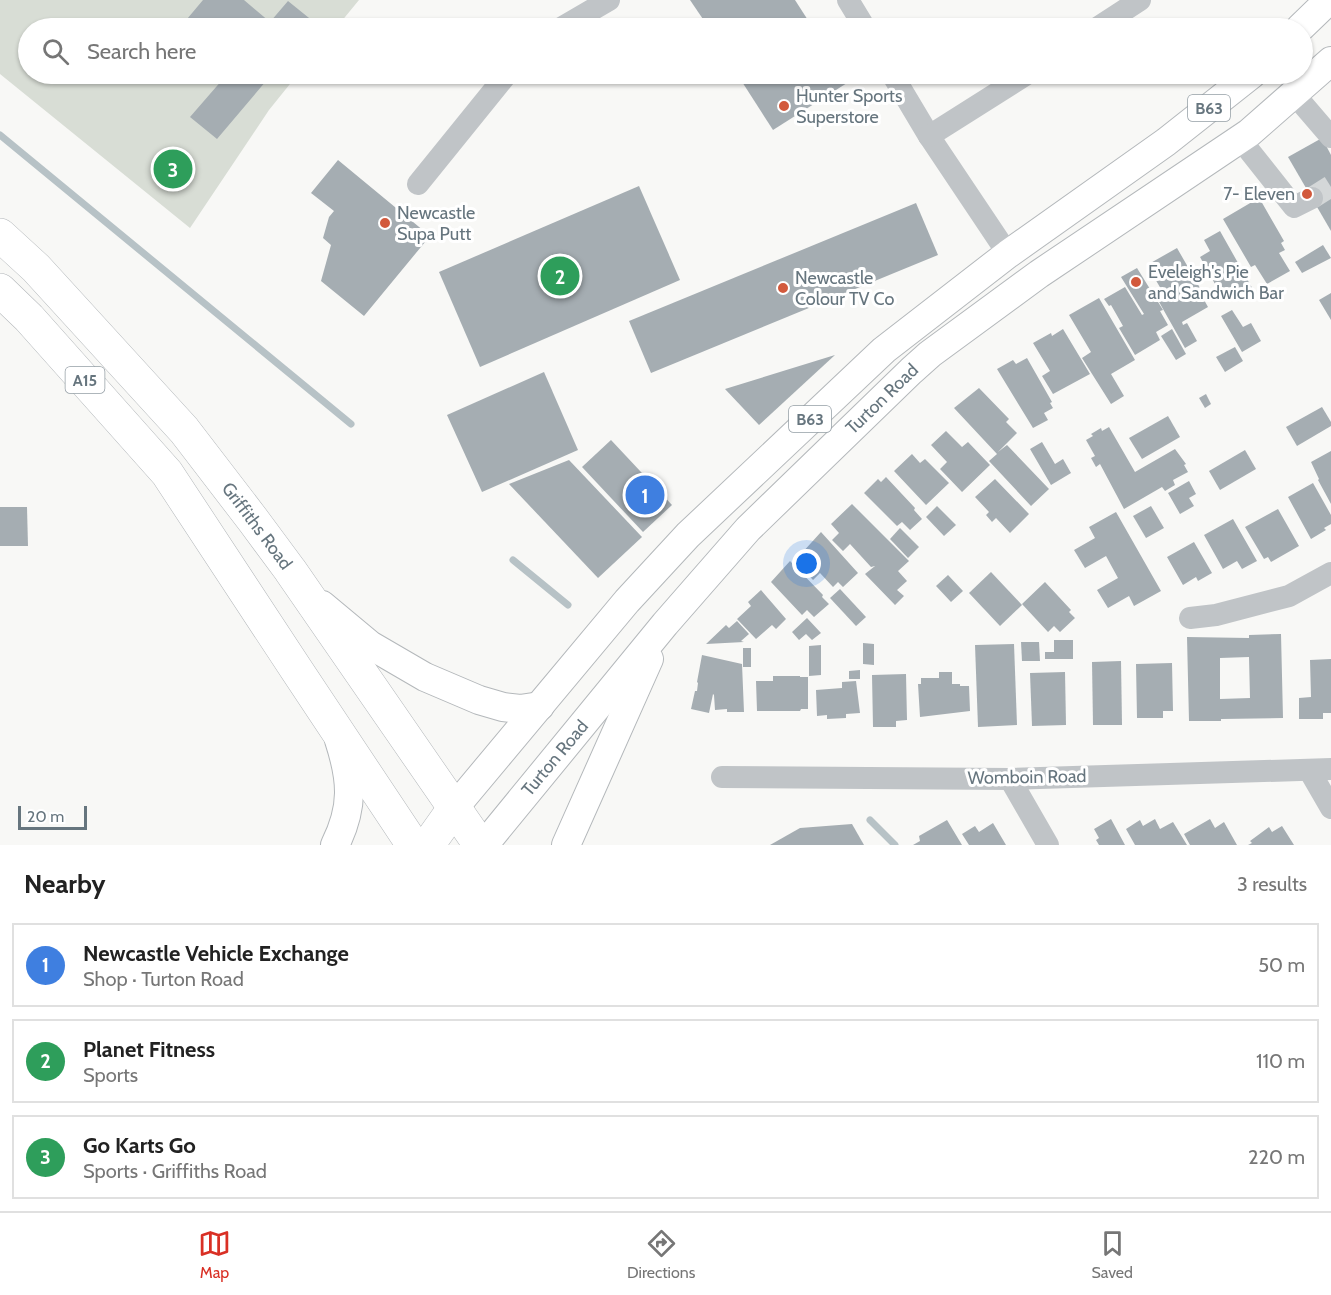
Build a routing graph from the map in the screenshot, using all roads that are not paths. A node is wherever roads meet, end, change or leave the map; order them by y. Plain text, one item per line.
1 (609, 0) edge
2 (848, 0) edge
3 (1140, 0) edge
4 (1329, 3) edge
5 (578, 18) edge
6 (859, 18) edge
7 (1112, 18) edge
8 (1312, 18) edge
9 (1331, 62) edge
10 (1313, 78) edge
11 (499, 84) edge
12 (898, 84) edge
13 (1011, 84) edge
14 (1239, 84) edge
15 (1306, 84) edge
16 (1294, 94) junction
17 (929, 136) junction
18 (1331, 137) edge
19 (1240, 139) junction
20 (418, 184) dead end
21 (1312, 198) tunnel mouth
22 (0, 235) edge
23 (1008, 254) junction
24 (0, 290) edge
25 (290, 570) junction
26 (1331, 573) edge
27 (1190, 618) dead end
28 (665, 624) junction
29 (540, 706) junction
30 (336, 730) junction
31 (1320, 769) edge
32 (722, 777) dead end
33 (1010, 778) junction
34 (455, 807) junction
35 (1331, 808) edge
36 (335, 845) edge
37 (413, 845) edge
38 (428, 845) edge
39 (482, 845) edge
40 (566, 845) edge
41 (1047, 845) edge

1 - 5 street
2 - 6 street
3 - 7 street
4 - 8 main road
9 - 10 main road, Turton Road / B63
11 - 20 street
12 - 17 street
13 - 17 street
14 - 23 main road, Turton Road / B63
15 - 16 main road, Turton Road / B63
16 - 18 street
16 - 19 main road, Turton Road / B63
17 - 23 street
19 - 21 street
19 - 28 main road, Turton Road / B63
22 - 25 highway, Griffiths Road / A15
23 - 29 main road, Turton Road / B63
24 - 30 highway, A15
25 - 29 main road
25 - 34 highway, Griffiths Road / A15
26 - 27 street
28 - 39 main road, Turton Road / B63
28 - 40 main road
29 - 34 main road, Turton Road / B63
30 - 36 main road
30 - 37 highway, A15
31 - 33 street, Womboin Road
31 - 35 street
32 - 33 street, Womboin Road
33 - 41 street
34 - 38 highway, Turton Road / B63
34 - 39 highway, Griffiths Road / A15

